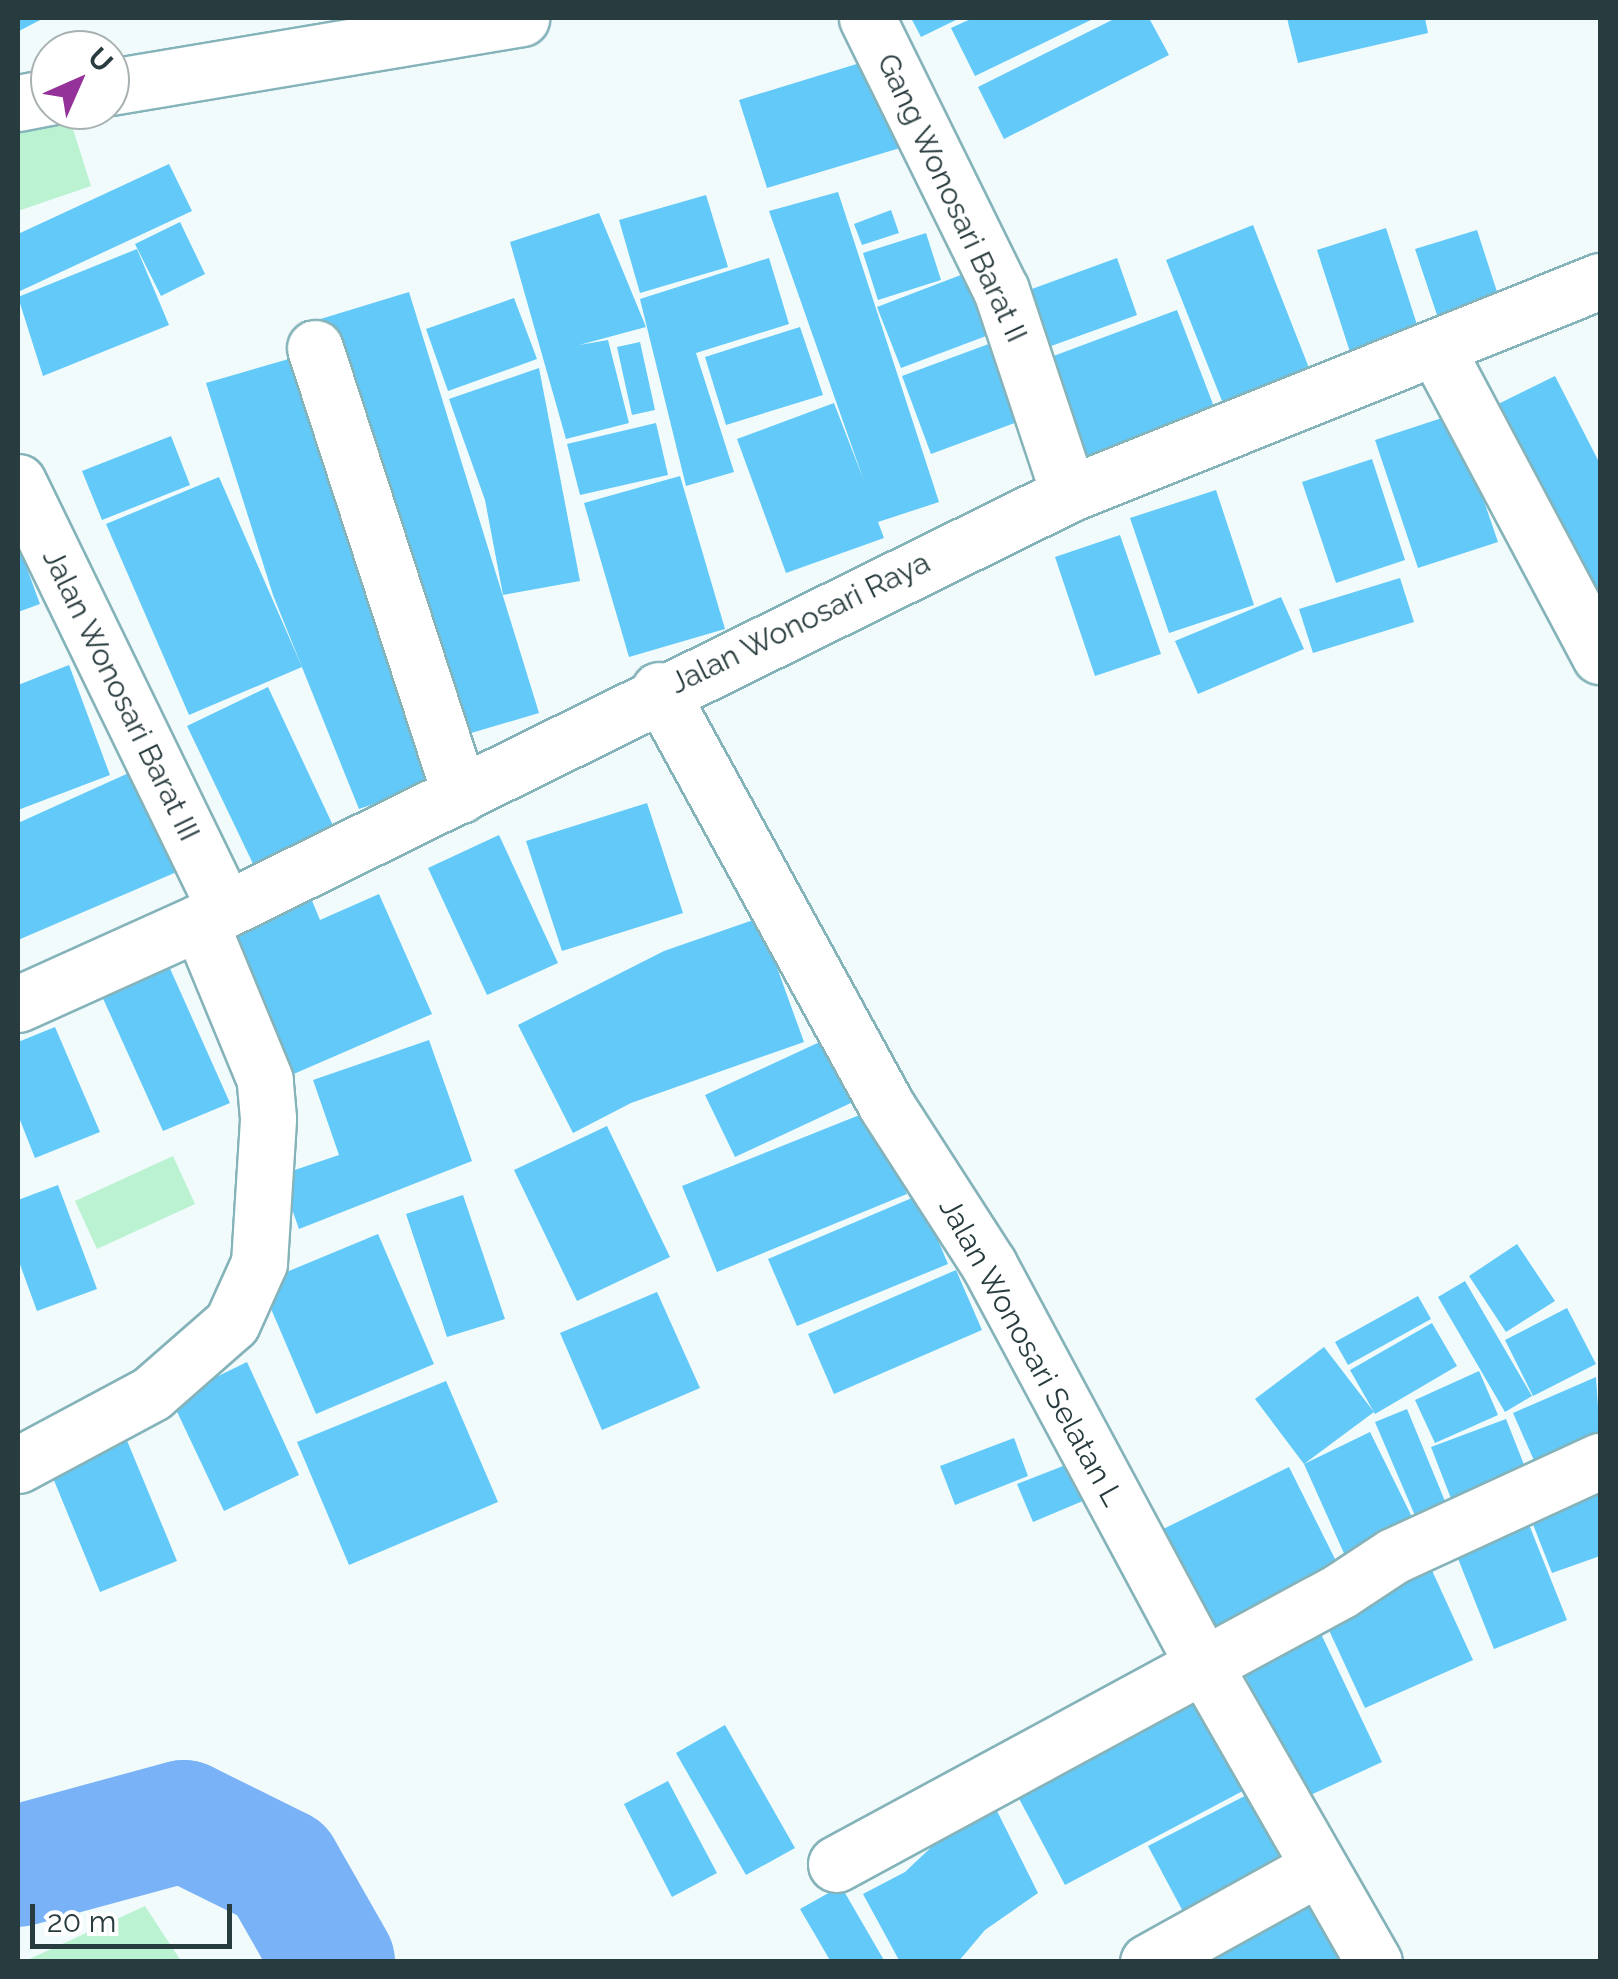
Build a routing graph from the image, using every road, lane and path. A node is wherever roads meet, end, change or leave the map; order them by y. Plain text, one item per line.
1 (521, 18) edge
2 (867, 18) edge
3 (130, 84) edge
4 (1600, 280) edge
5 (315, 348) dead end
6 (1436, 348) junction
7 (18, 482) edge
8 (1069, 494) junction
9 (1600, 656) edge
10 (659, 690) junction
11 (460, 796) junction
12 (212, 915) junction
13 (18, 1004) edge
14 (1600, 1461) edge
15 (18, 1465) edge
16 (1202, 1662) junction
17 (836, 1864) dead end
18 (1316, 1869) junction
19 (1148, 1962) edge
20 (1374, 1962) edge

1 - 3 street
2 - 8 street, Gang Wonosari Barat II
4 - 6 street, Jalan Wonosari Raya
5 - 11 street
6 - 8 street, Jalan Wonosari Raya
6 - 9 street
7 - 12 street, Jalan Wonosari Barat III
8 - 10 street, Jalan Wonosari Raya
10 - 11 street, Jalan Wonosari Raya
10 - 16 street, Jalan Wonosari Selatan L
11 - 12 street, Jalan Wonosari Raya
12 - 13 street, Jalan Wonosari Raya
12 - 15 street, Jalan Wonosari Barat III
14 - 16 street
16 - 17 street
16 - 18 street, Jalan Wonosari Selatan L
18 - 19 street
18 - 20 street, Jalan Wonosari Selatan L

